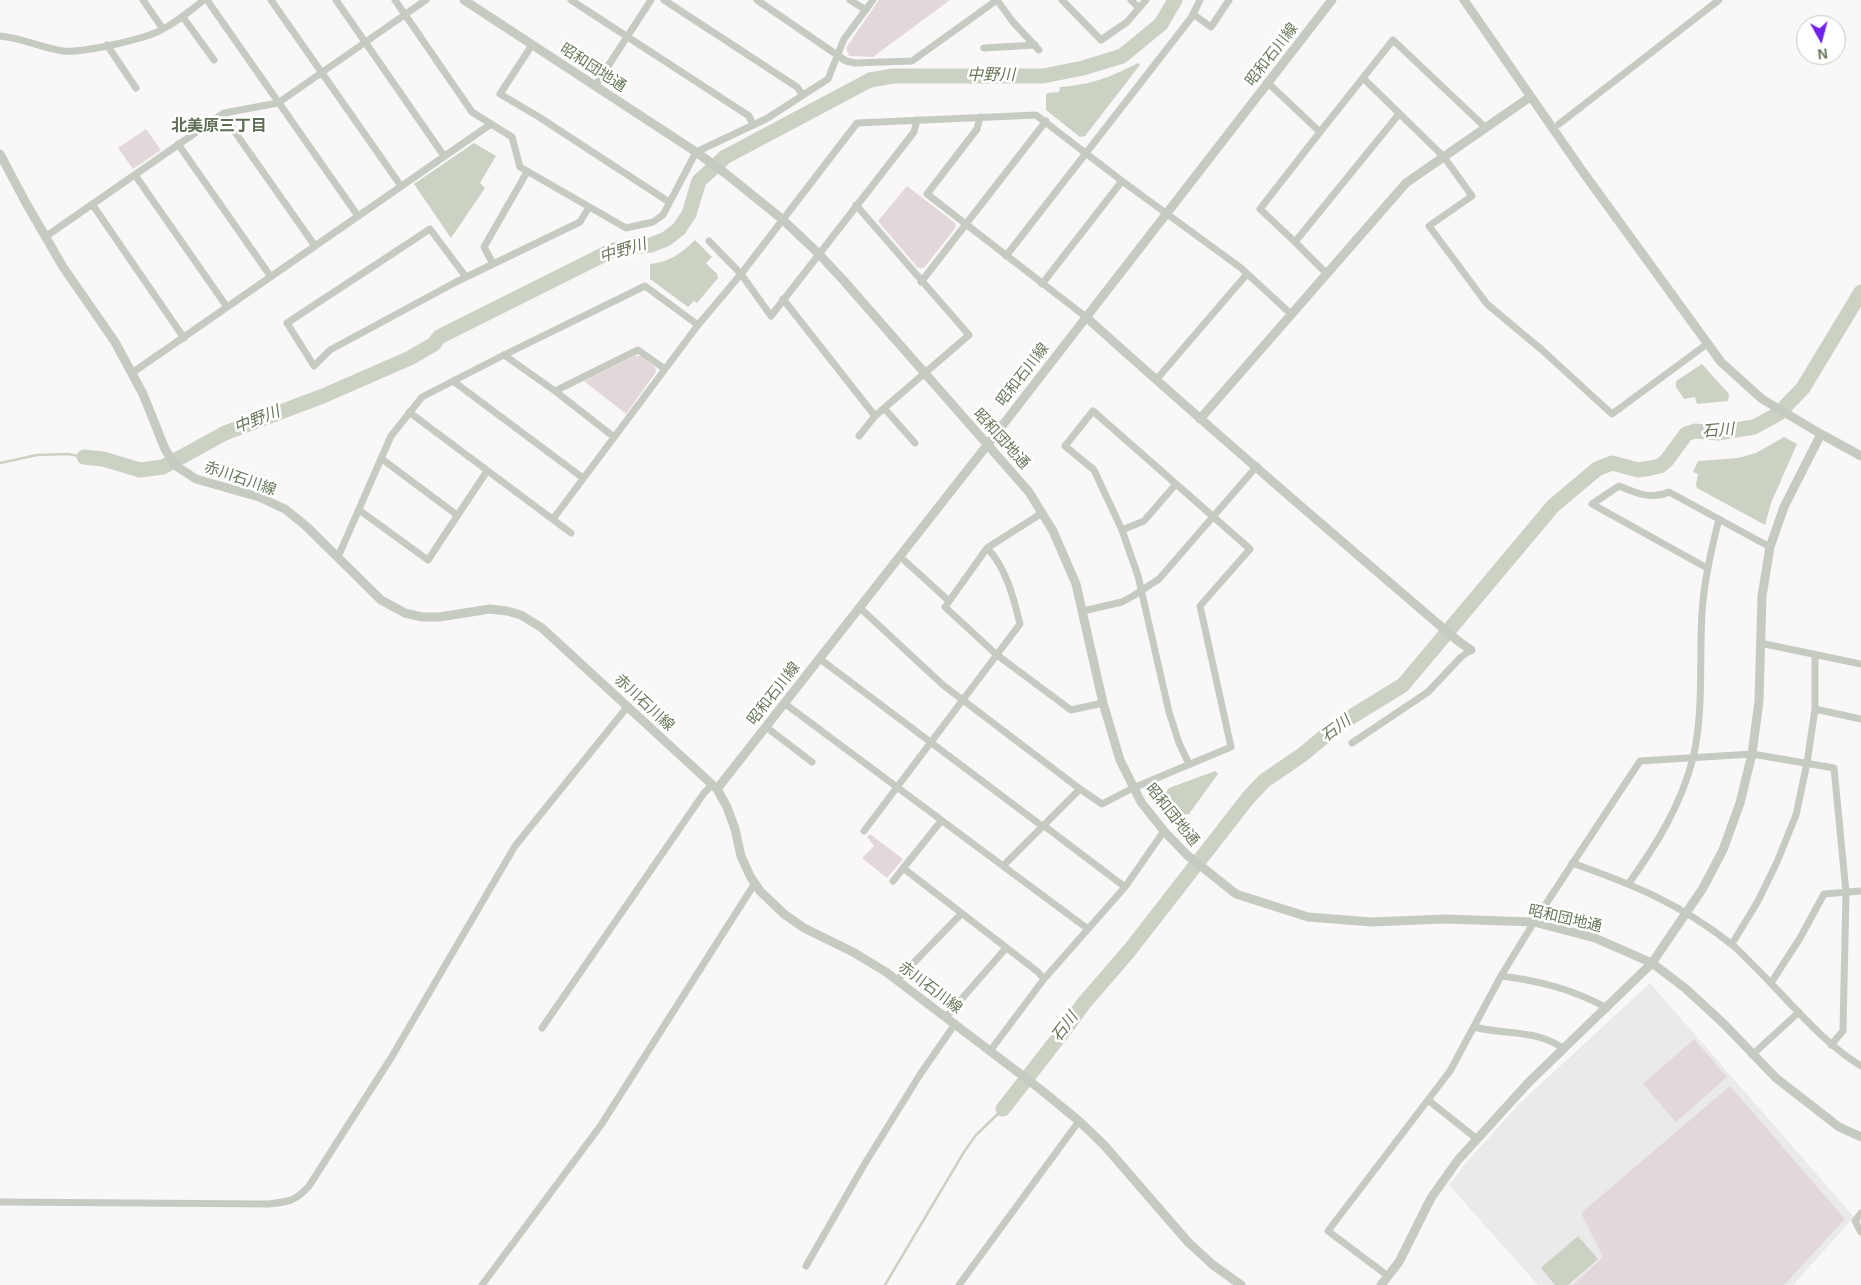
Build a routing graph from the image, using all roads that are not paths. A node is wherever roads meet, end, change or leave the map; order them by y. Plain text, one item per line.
1 (143, 0) edge
2 (205, 0) edge
3 (271, 0) edge
4 (336, 0) edge
5 (395, 0) edge
6 (426, 0) edge
7 (464, 0) edge
8 (571, 0) edge
9 (651, 0) edge
10 (664, 0) edge
11 (757, 0) edge
12 (850, 0) edge
13 (873, 0) edge
14 (997, 0) edge
15 (1062, 0) edge
16 (1131, 0) edge
17 (1146, 0) edge
18 (1200, 0) edge
19 (1229, 0) edge
20 (1332, 0) edge
21 (1464, 0) edge
22 (1720, 0) edge
23 (1139, 8) junction
24 (866, 10) junction
25 (1193, 14) junction
26 (405, 15) junction
27 (183, 17) junction
28 (163, 29) junction
29 (0, 36) edge
30 (627, 37) junction
31 (365, 43) junction
32 (107, 45) junction
33 (532, 45) junction
34 (984, 48) dead end
35 (838, 54) junction
36 (214, 60) dead end
37 (322, 72) junction
38 (1363, 78) junction
39 (1267, 82) junction
40 (595, 86) junction
41 (136, 88) dead end
42 (803, 95) junction
43 (1530, 97) junction
44 (278, 103) junction
45 (224, 113) junction
46 (1400, 114) junction
47 (980, 117) junction
48 (917, 120) junction
49 (1046, 121) junction
50 (491, 124) junction
51 (1559, 124) dead end
52 (753, 125) junction
53 (1486, 128) junction
54 (1320, 132) junction
55 (178, 144) junction
56 (696, 152) junction
57 (1086, 152) junction
58 (0, 154) edge
59 (444, 156) junction
60 (1444, 157) junction
61 (527, 172) junction
62 (135, 175) junction
63 (1122, 181) junction
64 (401, 186) junction
65 (669, 202) junction
66 (92, 204) junction
67 (856, 205) junction
68 (589, 207) junction
69 (1166, 213) junction
70 (358, 216) junction
71 (782, 219) junction
72 (965, 224) junction
73 (45, 237) junction
74 (709, 241) dead end
75 (1295, 242) junction
76 (315, 246) junction
77 (818, 253) junction
78 (1006, 256) junction
79 (493, 264) junction
80 (741, 274) junction
81 (1247, 274) junction
82 (1327, 274) junction
83 (466, 277) junction
84 (271, 278) junction
85 (921, 282) junction
86 (1042, 284) junction
87 (783, 299) junction
88 (227, 307) junction
89 (1292, 315) junction
90 (1086, 317) junction
91 (698, 325) junction
92 (184, 338) junction
93 (1707, 344) junction
94 (504, 355) junction
95 (665, 369) junction
96 (925, 372) junction
97 (132, 373) junction
98 (1156, 380) junction
99 (453, 381) junction
100 (555, 391) junction
101 (884, 408) junction
102 (409, 412) junction
103 (875, 416) junction
104 (1200, 419) junction
105 (1821, 434) junction
106 (859, 436) dead end
107 (614, 437) junction
108 (915, 443) dead end
109 (988, 444) junction
110 (1861, 456) edge
111 (382, 459) junction
112 (1257, 466) junction
113 (487, 472) junction
114 (583, 478) junction
115 (1176, 484) junction
116 (359, 510) junction
117 (1042, 513) junction
118 (457, 515) junction
119 (1213, 516) junction
120 (553, 519) junction
121 (1719, 520) junction
122 (1122, 530) junction
123 (571, 533) dead end
124 (1770, 547) junction
125 (987, 548) junction
126 (338, 557) junction
127 (905, 561) dead end
128 (1707, 568) junction
129 (1142, 591) junction
130 (949, 602) junction
131 (859, 607) junction
132 (1083, 611) junction
133 (1760, 643) junction
134 (1471, 650) joint
135 (1815, 654) junction
136 (997, 655) junction
137 (820, 660) junction
138 (1861, 664) edge
139 (963, 701) junction
140 (1103, 703) junction
141 (784, 704) junction
142 (628, 706) junction
143 (1815, 710) junction
144 (1861, 719) edge
145 (766, 727) junction
146 (1352, 743) dead end
147 (930, 744) junction
148 (1752, 754) junction
149 (1693, 758) junction
150 (812, 762) dead end
151 (1807, 763) junction
152 (1189, 764) junction
153 (714, 787) junction
154 (898, 788) junction
155 (1080, 788) junction
156 (1133, 788) junction
157 (941, 821) junction
158 (1043, 826) junction
159 (864, 831) dead end
160 (1164, 831) junction
161 (1572, 863) junction
162 (1003, 866) junction
163 (903, 868) junction
164 (893, 881) dead end
165 (755, 883) junction
166 (1629, 883) junction
167 (1125, 887) junction
168 (1861, 891) edge
169 (1846, 892) junction
170 (1686, 912) junction
171 (961, 914) junction
172 (1534, 922) junction
173 (1088, 929) junction
174 (1732, 944) junction
175 (1006, 948) junction
176 (1652, 963) junction
177 (1501, 976) junction
178 (1044, 979) junction
179 (897, 980) junction
180 (1771, 982) junction
181 (1607, 1008) junction
182 (1799, 1012) junction
183 (946, 1017) junction
184 (955, 1024) junction
185 (1474, 1027) junction
186 (542, 1028) dead end
187 (1831, 1044) junction
188 (1564, 1049) junction
189 (990, 1051) junction
190 (1752, 1055) junction
191 (1861, 1066) edge
192 (1428, 1100) junction
193 (1079, 1121) junction
194 (1861, 1137) edge
195 (1477, 1139) junction
196 (0, 1202) edge
197 (1861, 1213) edge
198 (1861, 1232) edge
199 (806, 1266) dead end
200 (1388, 1276) junction
201 (482, 1285) edge
202 (959, 1285) edge
203 (1241, 1285) edge
204 (1381, 1285) edge

1 - 28 street
2 - 27 street
2 - 44 street
3 - 37 street
4 - 31 street
5 - 26 street
6 - 26 street
7 - 33 street, 昭和団地通
8 - 30 street
9 - 30 street
10 - 42 street
11 - 35 street
12 - 24 street
13 - 24 street
14 - 34 street
14 - 35 street
15 - 23 street
16 - 23 street
17 - 23 street
18 - 25 street
19 - 25 street
20 - 39 street, 昭和石川線
21 - 43 street
22 - 51 street
24 - 35 street
25 - 57 street
26 - 31 street
26 - 50 street
27 - 28 street
27 - 36 street
28 - 32 street
29 - 32 street
30 - 40 street
30 - 52 street
31 - 37 street
31 - 59 street
32 - 41 street
33 - 40 street, 昭和団地通
33 - 65 street
35 - 42 street
37 - 44 street
37 - 64 street
38 - 46 street
38 - 53 street
38 - 54 street
39 - 54 street
39 - 69 street, 昭和石川線
40 - 56 street, 昭和団地通
42 - 52 street
43 - 53 street
43 - 93 street
44 - 45 street
44 - 70 street
45 - 55 street
45 - 76 street
46 - 60 street
46 - 75 street
47 - 48 street
47 - 49 street
47 - 72 street
48 - 67 street
48 - 71 street
49 - 57 street
49 - 72 street
50 - 59 street
50 - 61 street
52 - 56 street
53 - 60 street
54 - 75 street
55 - 62 street
55 - 84 street
56 - 65 street
56 - 71 street, 昭和団地通
57 - 63 street
57 - 78 street
58 - 73 street
59 - 64 street
60 - 82 street
60 - 93 street
61 - 68 street
61 - 79 street
62 - 66 street
62 - 88 street
63 - 69 street
63 - 86 street
64 - 70 street
65 - 68 street
66 - 73 street
66 - 92 street
67 - 77 street
67 - 85 street
68 - 79 street
69 - 81 street
69 - 90 street, 昭和石川線
70 - 76 street
71 - 77 street, 昭和団地通
71 - 80 street
72 - 78 street
72 - 85 street
73 - 97 street
74 - 80 street
75 - 82 street
76 - 84 street
77 - 87 street
77 - 96 street, 昭和団地通
78 - 86 street
79 - 83 street
80 - 87 street
80 - 91 street
81 - 89 street
81 - 98 street
82 - 89 street
83 - 83 street
84 - 88 street
85 - 96 street
86 - 90 street
87 - 103 street
88 - 92 street
89 - 104 street
90 - 98 street
90 - 109 street, 昭和石川線
91 - 94 street
91 - 95 street
92 - 97 street
93 - 105 street
94 - 99 street
94 - 100 street
95 - 100 street
95 - 107 street
96 - 101 street
96 - 109 street, 昭和団地通
97 - 126 street, 赤川石川線
98 - 104 street
99 - 102 street
99 - 114 street
100 - 107 street
101 - 103 street
101 - 108 street
102 - 111 street
102 - 113 street
103 - 106 street
104 - 112 street
105 - 110 street
105 - 124 street
107 - 114 street
109 - 117 street, 昭和団地通
109 - 131 street, 昭和石川線
111 - 116 street
111 - 118 street
112 - 119 street
112 - 134 street
113 - 118 street
113 - 120 street
114 - 120 street
115 - 119 street
115 - 122 street
115 - 122 street
116 - 118 street
116 - 126 street
117 - 125 street
117 - 132 street, 昭和団地通
119 - 129 street
119 - 152 street
120 - 123 street
121 - 124 street
121 - 128 street
121 - 128 street
122 - 129 street
124 - 133 street
125 - 130 street
125 - 136 street
126 - 142 street, 赤川石川線
127 - 130 street
128 - 149 street
129 - 132 street
129 - 152 street
130 - 136 street
131 - 137 street, 昭和石川線
131 - 139 street
132 - 140 street, 昭和団地通
133 - 135 street
133 - 148 street
134 - 146 street
135 - 138 street
135 - 143 street
136 - 139 street
136 - 140 street
137 - 141 street, 昭和石川線
137 - 147 street
139 - 147 street
139 - 155 street
140 - 156 street, 昭和団地通
141 - 145 street, 昭和石川線
141 - 154 street
142 - 153 street, 赤川石川線
142 - 196 street
143 - 144 street
143 - 151 street
145 - 150 street
145 - 153 street, 昭和石川線
147 - 154 street
147 - 158 street
148 - 149 street
148 - 151 street
148 - 170 street
149 - 161 street
149 - 166 street
151 - 169 street
151 - 174 street
152 - 156 street
153 - 165 street, 赤川石川線
153 - 186 street
154 - 157 street
154 - 159 street
155 - 156 street
155 - 158 street
156 - 160 street, 昭和団地通
157 - 162 street
157 - 163 street
158 - 162 street
158 - 167 street
160 - 167 street
160 - 172 street, 昭和団地通
161 - 166 street
161 - 172 street
162 - 173 street
163 - 164 street
163 - 171 street
165 - 179 street, 赤川石川線
165 - 201 street
166 - 170 street
167 - 173 street
168 - 169 street
169 - 180 street
169 - 187 street
170 - 174 street
170 - 176 street
171 - 175 street
171 - 179 street
172 - 176 street, 昭和団地通
172 - 177 street
173 - 178 street
174 - 180 street
175 - 178 street
175 - 183 street
176 - 181 street
176 - 190 street, 昭和団地通
177 - 181 street
177 - 185 street
178 - 189 street
179 - 183 street, 赤川石川線
180 - 182 street
181 - 188 street
182 - 187 street
182 - 190 street
183 - 184 street, 赤川石川線
184 - 189 street, 赤川石川線
184 - 199 street
185 - 188 street
185 - 192 street
187 - 191 street
188 - 195 street
189 - 193 street, 赤川石川線
190 - 194 street, 昭和団地通
192 - 195 street
192 - 200 street
193 - 202 street
193 - 203 street
195 - 200 street
197 - 198 street
200 - 204 street

